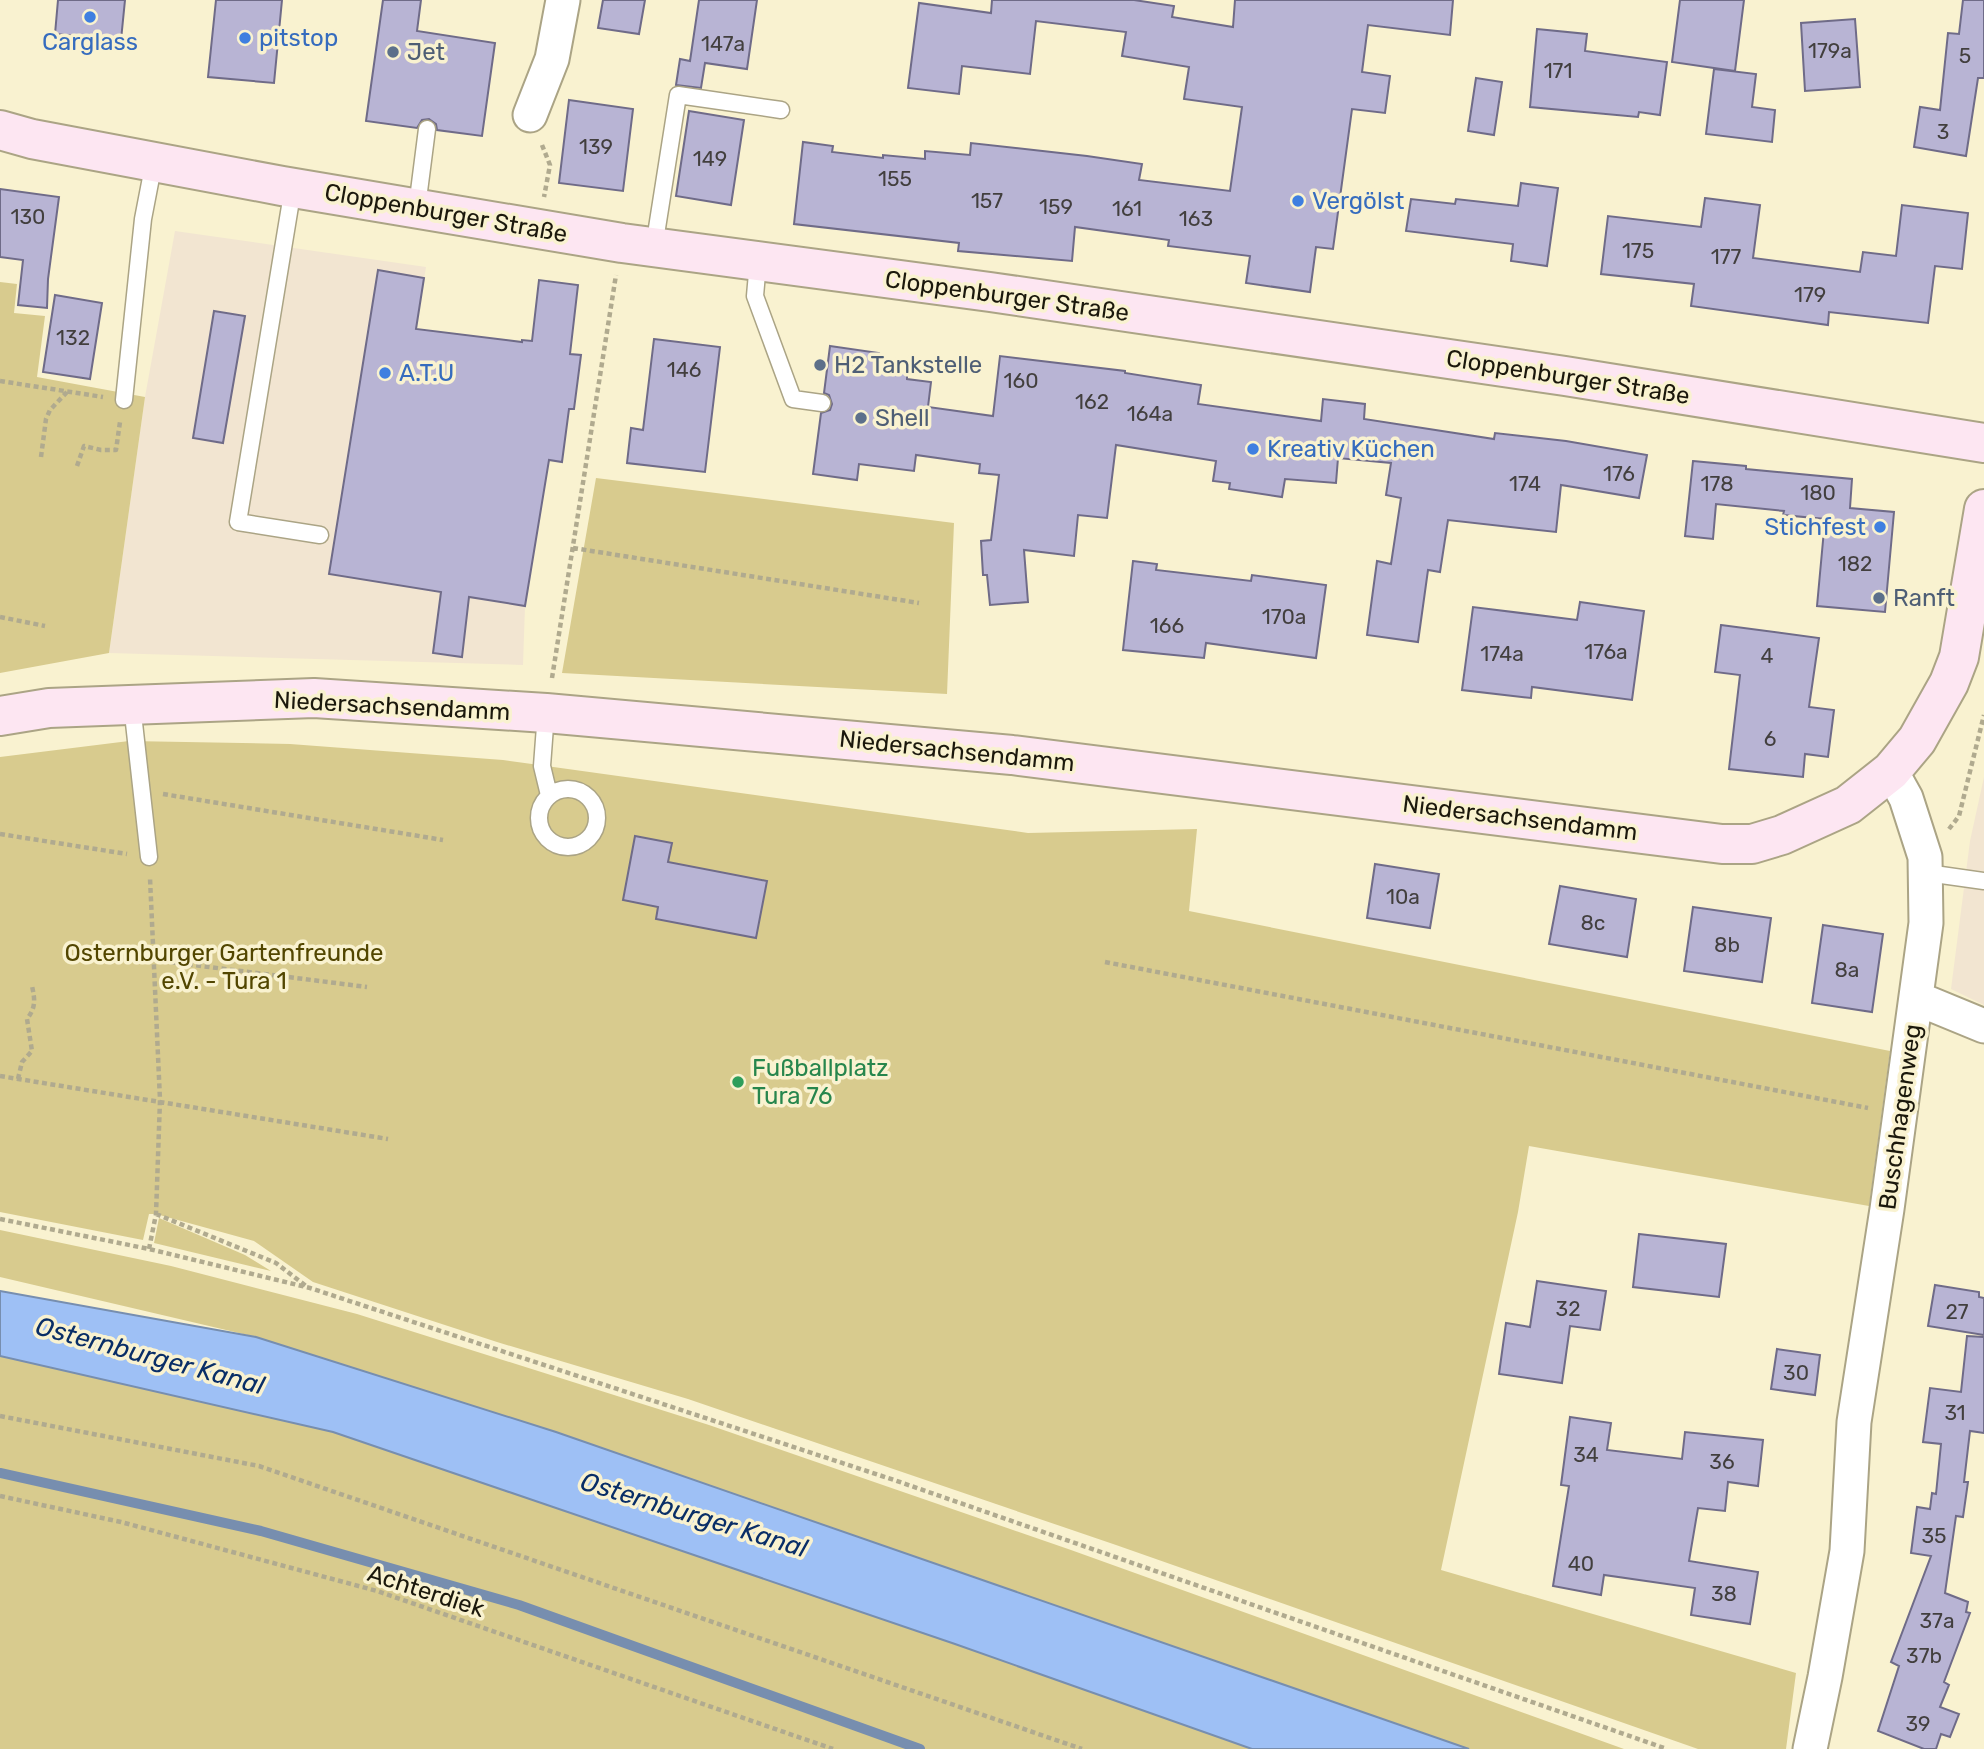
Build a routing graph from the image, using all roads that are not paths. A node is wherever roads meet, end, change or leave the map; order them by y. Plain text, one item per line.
1 (563, 0) edge
2 (781, 110) dead end
3 (530, 115) road end
4 (427, 129) dead end
5 (11, 136) edge
6 (154, 162) junction
7 (293, 188) junction
8 (417, 207) junction
9 (638, 245) junction
10 (758, 262) junction
11 (124, 400) road end
12 (822, 403) dead end
13 (1984, 443) edge
14 (1984, 509) edge
15 (320, 535) dead end
16 (132, 705) junction
17 (546, 713) junction
18 (0, 716) edge
19 (1891, 771) junction
20 (549, 794) dead end
21 (149, 857) road end
22 (1927, 873) junction
23 (1984, 881) edge
24 (1916, 998) junction
25 (1984, 1026) edge
26 (1810, 1749) edge

1 - 3 street
2 - 9 lane
4 - 8 lane
5 - 6 street, Cloppenburger Straße
6 - 7 street, Cloppenburger Straße
6 - 11 lane
7 - 8 street, Cloppenburger Straße
7 - 15 lane
8 - 9 street, Cloppenburger Straße
9 - 10 street, Cloppenburger Straße
10 - 12 lane
10 - 13 street, Cloppenburger Straße
14 - 19 street
16 - 17 street, Niedersachsendamm
16 - 18 street, Niedersachsendamm
16 - 21 lane
17 - 19 street, Niedersachsendamm
17 - 20 lane
19 - 22 street, Buschhagenweg
22 - 23 lane
22 - 24 street, Buschhagenweg
24 - 25 street
24 - 26 street, Buschhagenweg

